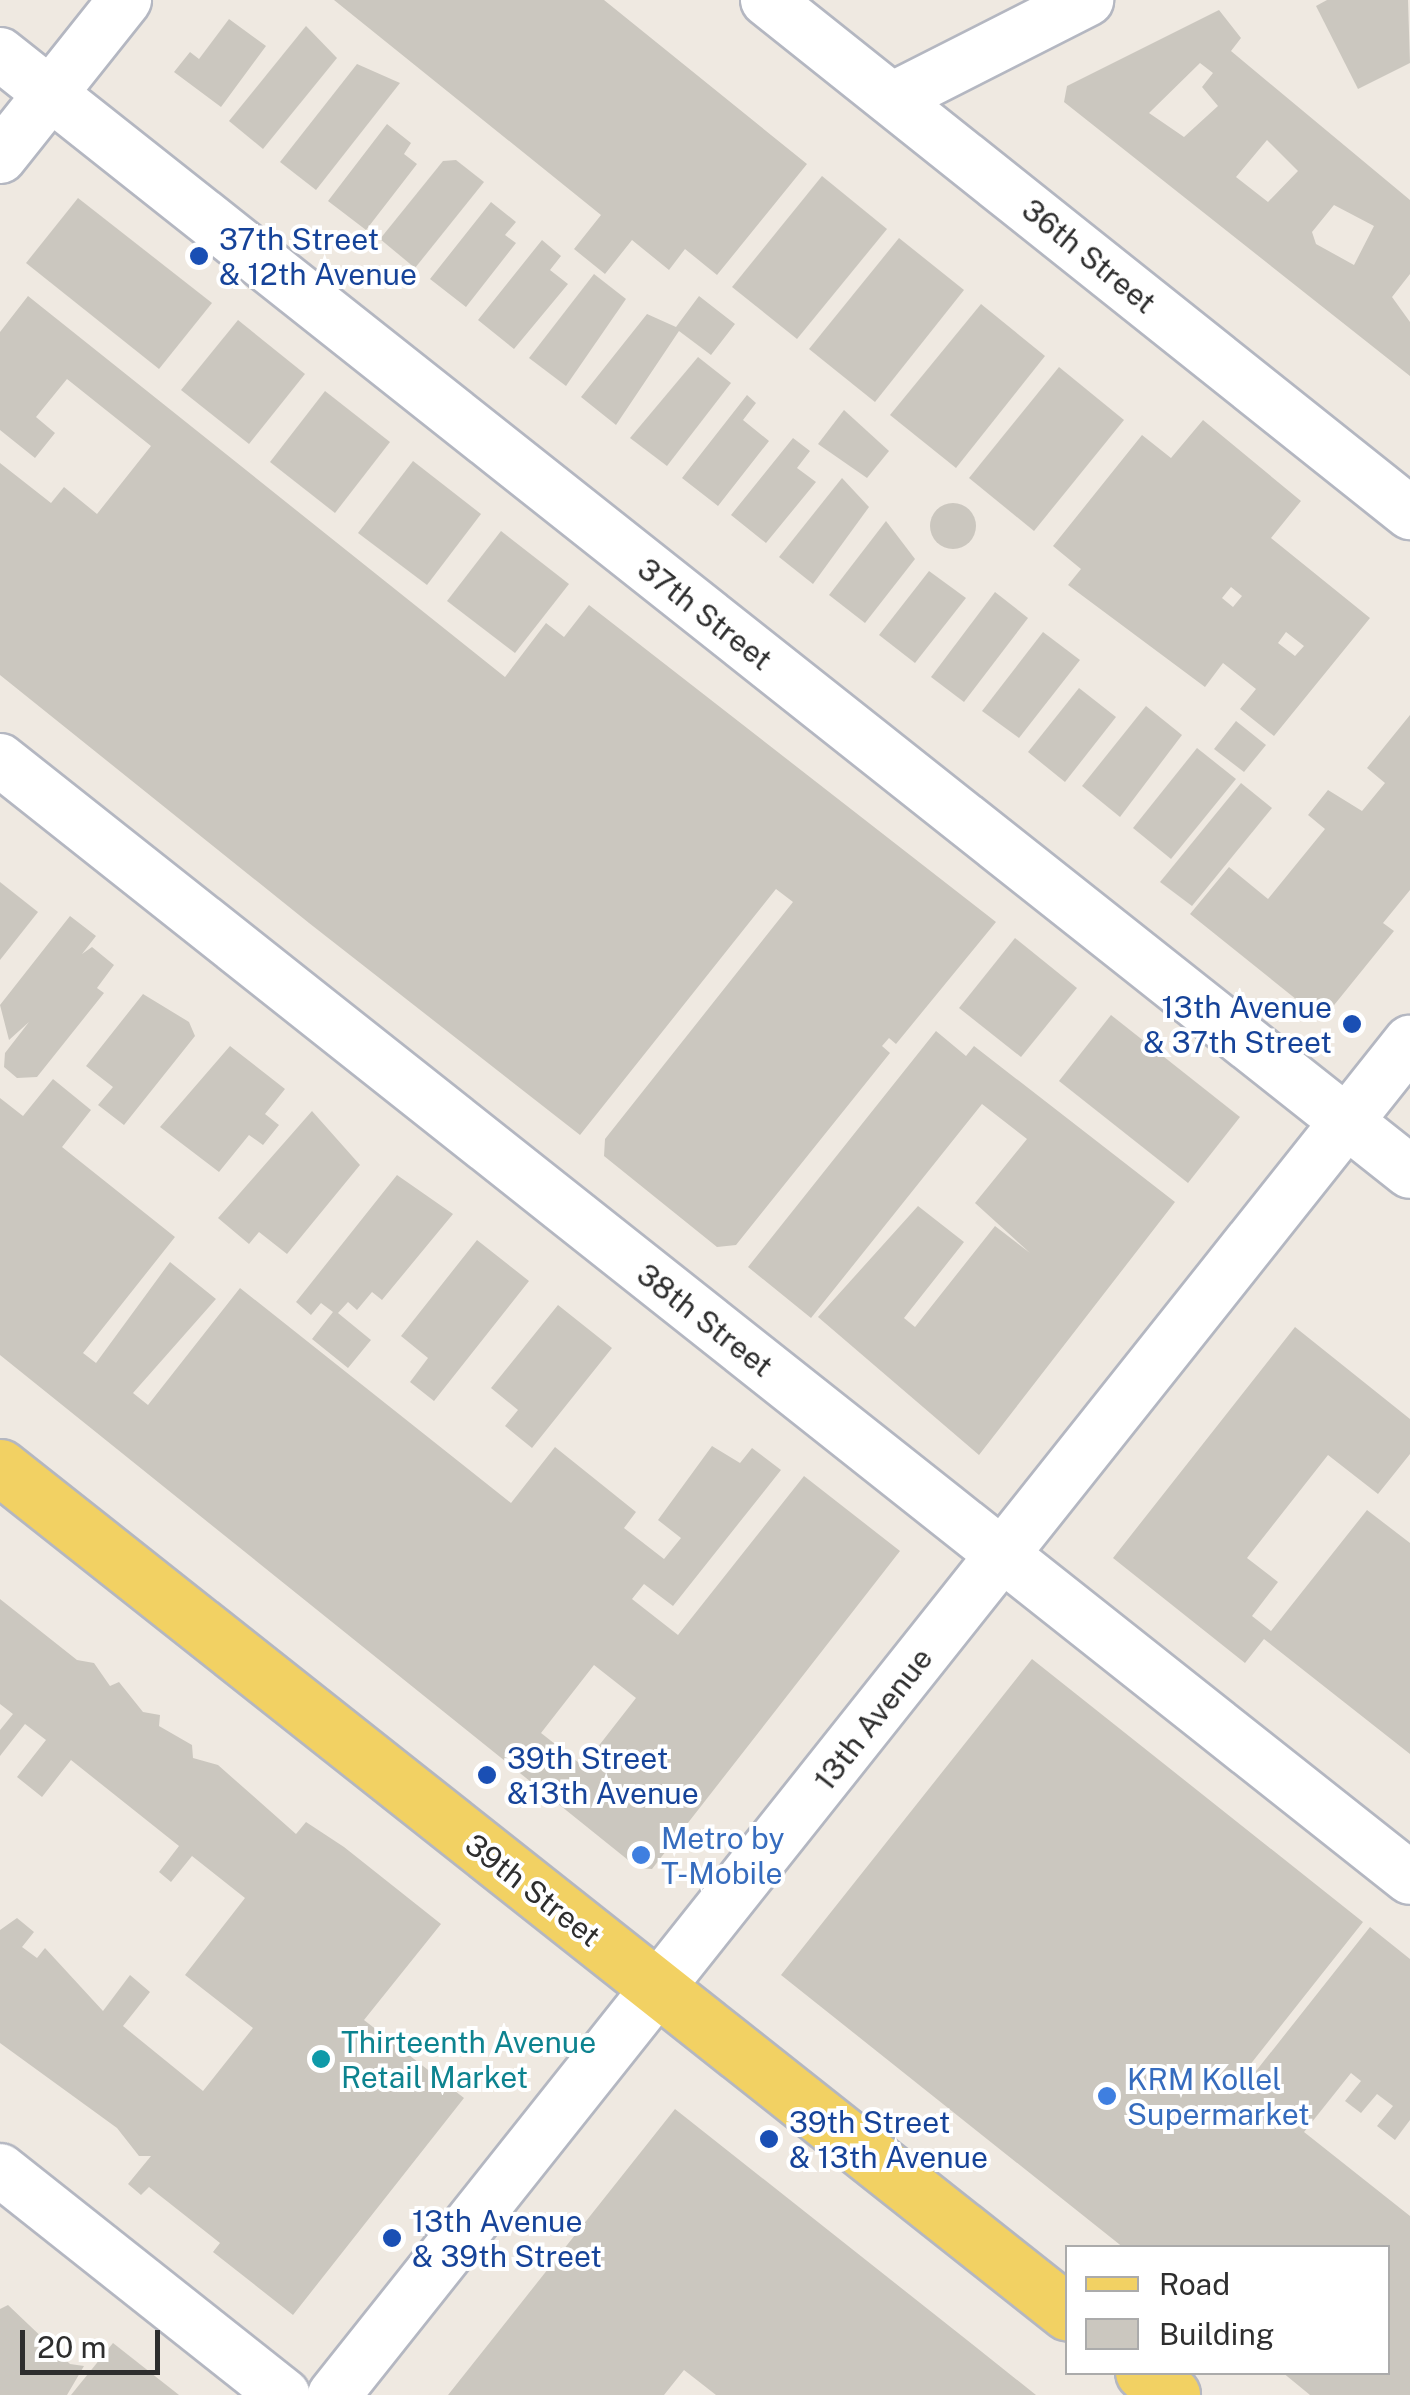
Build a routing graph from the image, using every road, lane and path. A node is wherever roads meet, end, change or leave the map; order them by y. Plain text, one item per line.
1 (125, 0) edge
2 (767, 0) edge
3 (1087, 0) edge
4 (0, 54) edge
5 (50, 94) junction
6 (892, 100) junction
7 (0, 157) edge
8 (1390, 470) edge
9 (1410, 513) edge
10 (0, 760) edge
11 (1410, 1042) edge
12 (1346, 1122) junction
13 (1410, 1172) edge
14 (0, 1467) edge
15 (1002, 1556) junction
16 (1410, 1878) edge
17 (659, 1989) junction
18 (0, 2170) edge
19 (1065, 2311) edge
20 (1147, 2375) edge
21 (284, 2395) edge
22 (334, 2395) edge
23 (1172, 2395) edge

1 - 5 street
2 - 6 street, 36th Street
3 - 6 street
4 - 5 street, 37th Street
5 - 7 street
5 - 12 street, 37th Street
6 - 8 street, 36th Street
8 - 9 street, 36th Street
10 - 15 street, 38th Street
11 - 12 street, 13th Avenue
12 - 13 street, 37th Street
12 - 15 street, 13th Avenue
14 - 17 main road, 39th Street
15 - 16 street, 38th Street
15 - 17 street, 13th Avenue
17 - 19 main road, 39th Street
17 - 22 street, 13th Avenue
18 - 21 street
20 - 23 main road

